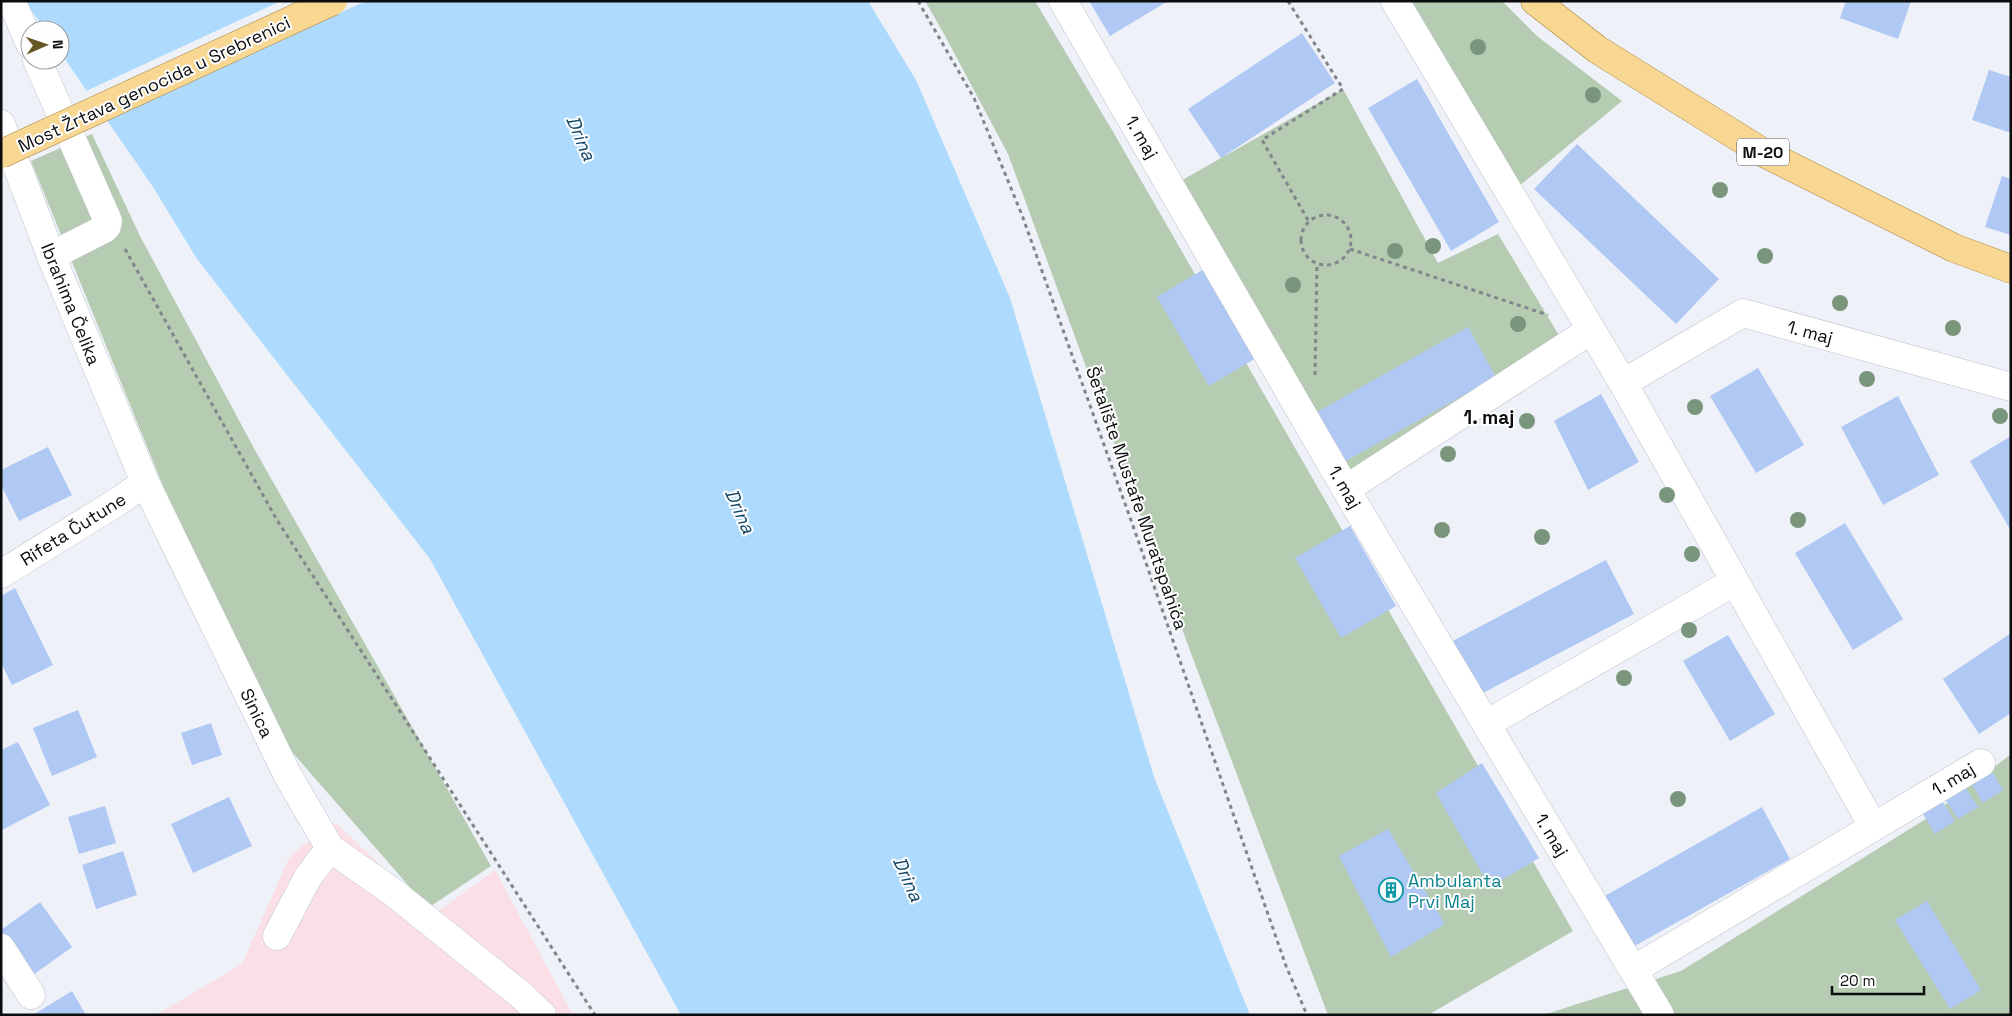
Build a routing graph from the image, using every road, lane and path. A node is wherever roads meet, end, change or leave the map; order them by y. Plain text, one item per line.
1 (334, 1) edge
2 (918, 1) edge
3 (1063, 1) edge
4 (1288, 1) edge
5 (1395, 1) edge
6 (1535, 1) edge
7 (14, 7) dead end
8 (20, 21) edge
9 (41, 70) edge
10 (1, 124) edge
11 (7, 162) edge
12 (108, 221) junction
13 (1309, 222) junction
14 (1350, 249) junction
15 (51, 256) junction
16 (1317, 264) junction
17 (2011, 269) edge
18 (1592, 330) junction
19 (1315, 377) dead end
20 (1623, 383) junction
21 (2011, 387) edge
22 (145, 482) junction
23 (1346, 489) junction
24 (1, 574) edge
25 (1734, 582) junction
26 (1486, 724) junction
27 (1981, 762) dead end
28 (1873, 826) junction
29 (330, 848) junction
30 (277, 936) dead end
31 (1, 948) edge
32 (1633, 970) junction
33 (31, 995) dead end
34 (542, 1015) edge
35 (595, 1015) edge
36 (1307, 1015) edge
37 (1660, 1015) edge

1 - 11 main road, Most Žrtava genocida u Srebrenici, bridge
2 - 36 path, Šetalište Mustafe Muratspahića
3 - 23 street, 1. maj
4 - 13 path
5 - 18 street
6 - 17 main road, M-20
7 - 8 street
9 - 12 street
10 - 11 street, Ibrahima Čelika
11 - 15 street, Ibrahima Čelika
12 - 15 street
12 - 35 path
13 - 14 path
13 - 16 path
14 - 16 path
14 - 18 path
15 - 22 street, Ibrahima Čelika
16 - 19 path
18 - 20 street
18 - 23 street
20 - 21 street, 1. maj
20 - 25 street
22 - 24 street, Rifeta Čutune
22 - 29 street, Sinica
23 - 26 street, 1. maj
25 - 26 street
25 - 28 street
26 - 32 street, 1. maj
27 - 28 street, 1. maj
28 - 32 street, 1. maj
29 - 30 street
29 - 34 street
31 - 33 street
32 - 37 street, 1. maj

